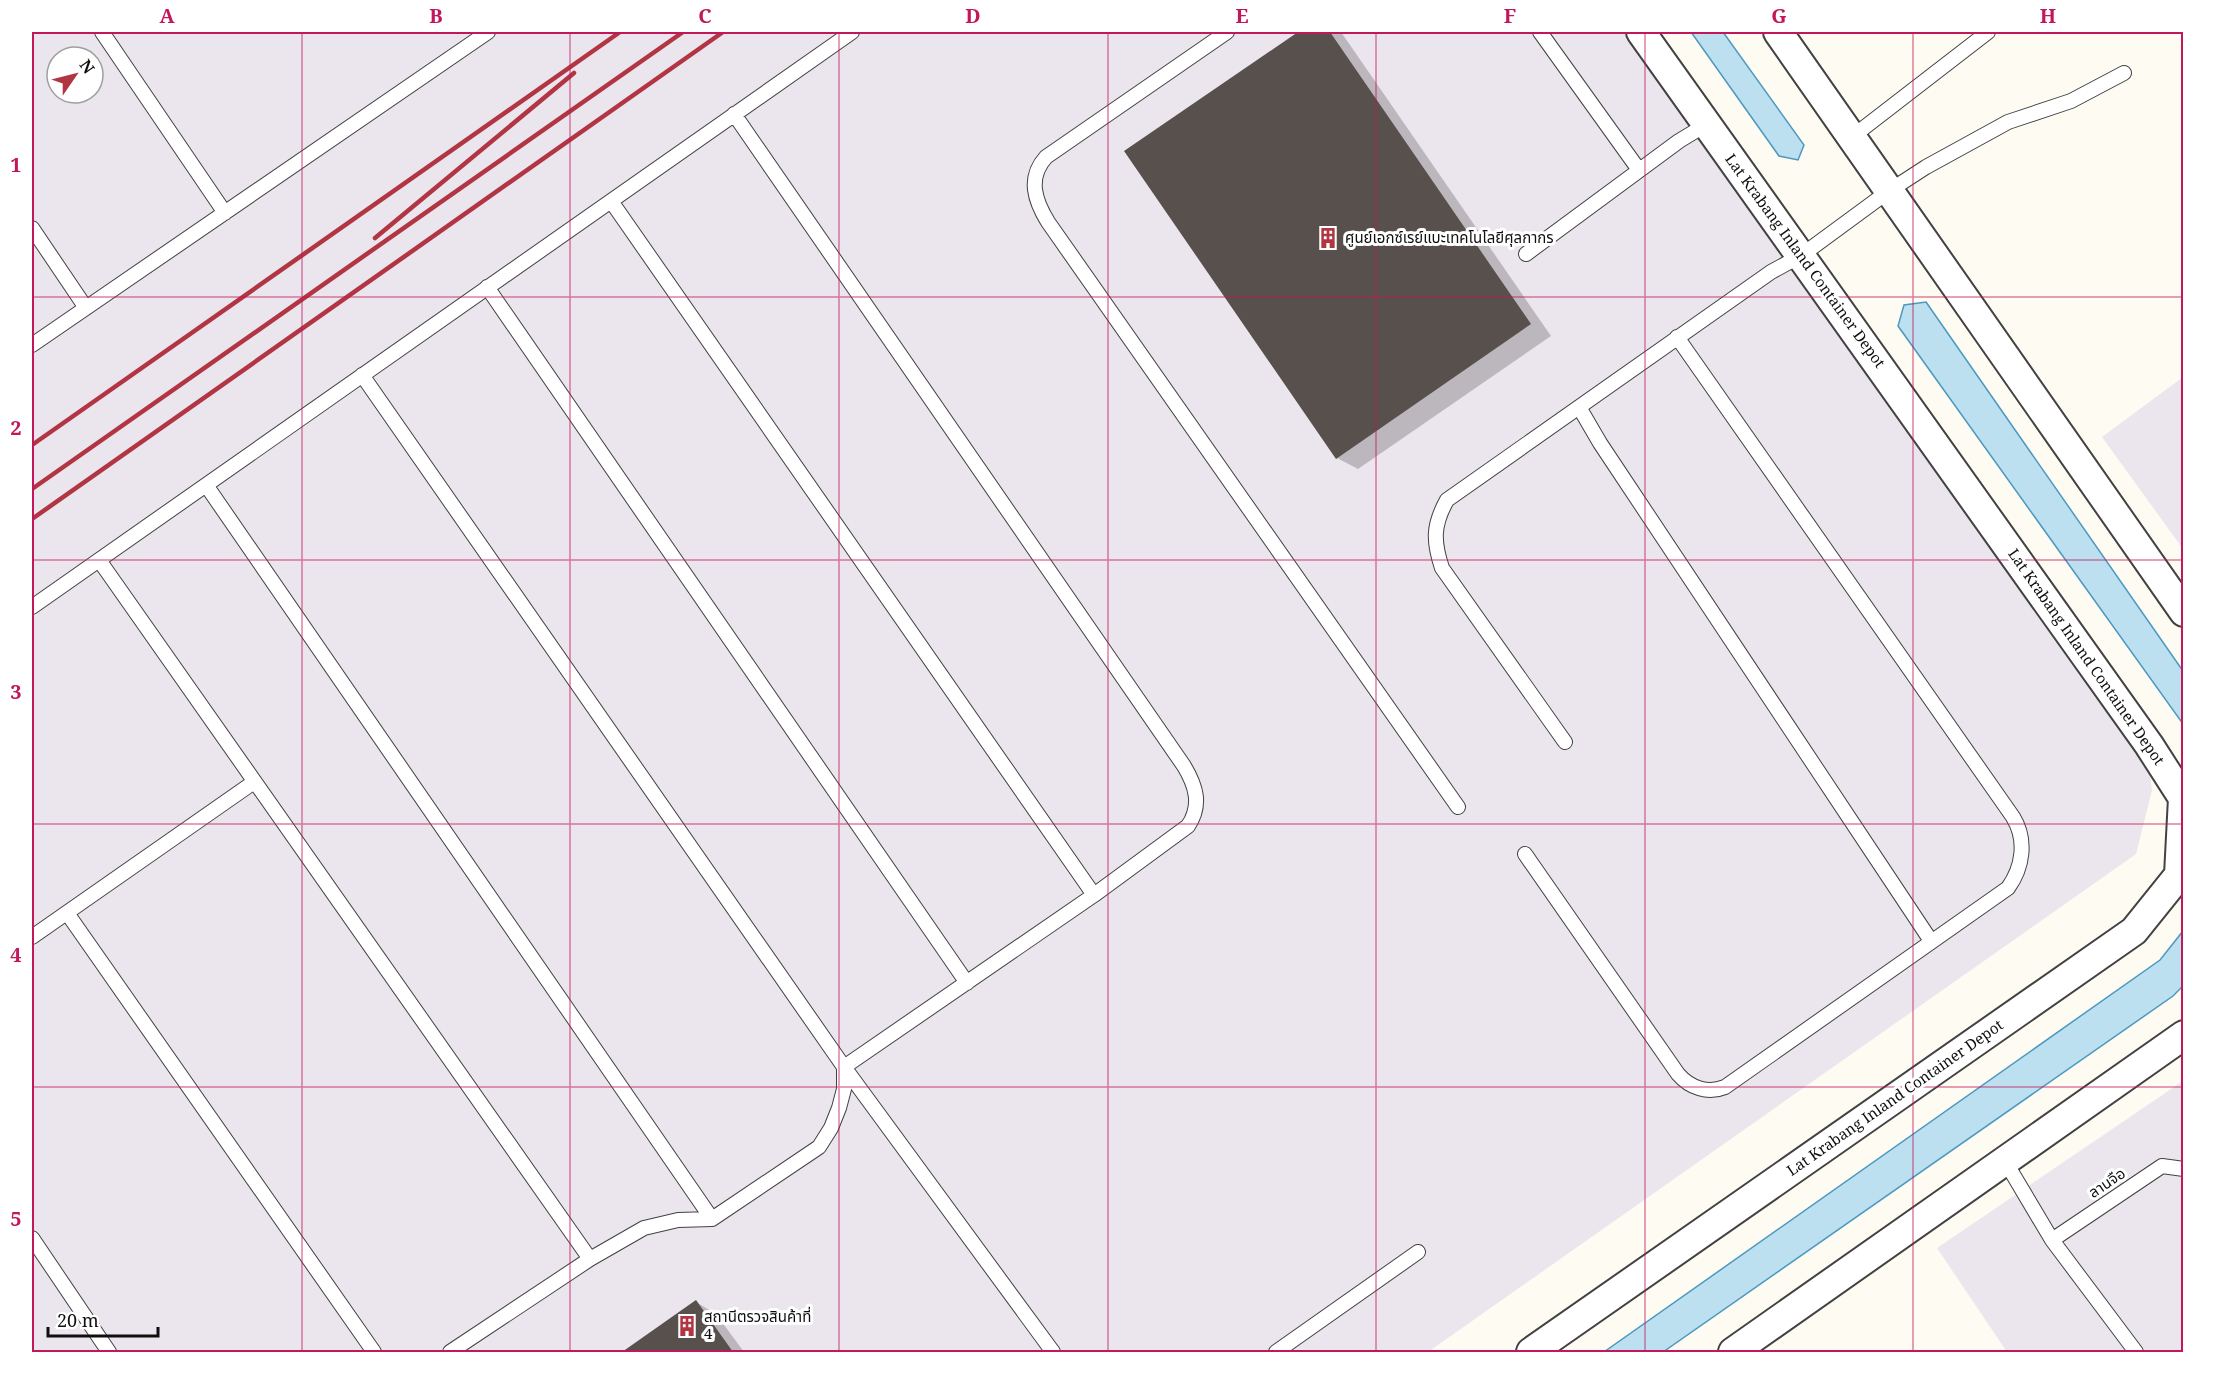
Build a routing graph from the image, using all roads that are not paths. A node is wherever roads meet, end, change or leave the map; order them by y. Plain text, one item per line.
1 (102, 32) edge
2 (488, 32) edge
3 (852, 32) edge
4 (1227, 32) edge
5 (1540, 32) edge
6 (1641, 32) edge
7 (1778, 32) edge
8 (1988, 32) edge
9 (2124, 73) dead end
10 (734, 114) junction
11 (1707, 124) junction
12 (1852, 137) junction
13 (1639, 170) junction
14 (1889, 191) junction
15 (611, 201) junction
16 (225, 213) junction
17 (32, 228) edge
18 (1526, 254) dead end
19 (1802, 255) junction
20 (487, 287) junction
21 (86, 308) junction
22 (1677, 338) junction
23 (32, 345) edge
24 (362, 375) junction
25 (1579, 407) junction
26 (206, 485) junction
27 (99, 560) junction
28 (2178, 594) edge
29 (32, 607) edge
30 (1565, 742) dead end
31 (254, 782) junction
32 (1458, 807) dead end
33 (1525, 854) dead end
34 (1094, 895) junction
35 (67, 913) junction
36 (32, 937) edge
37 (1930, 941) junction
38 (967, 983) junction
39 (2184, 1035) edge
40 (844, 1067) junction
41 (2005, 1161) junction
42 (2184, 1169) edge
43 (712, 1219) junction
44 (32, 1238) edge
45 (2052, 1240) junction
46 (1418, 1252) dead end
47 (590, 1259) junction
48 (109, 1353) edge
49 (374, 1353) edge
50 (450, 1353) edge
51 (1053, 1353) edge
52 (1276, 1353) edge
53 (1531, 1353) edge
54 (1733, 1353) edge
55 (2136, 1353) edge

1 - 16 lane
2 - 16 lane
3 - 10 lane
4 - 32 lane
5 - 13 lane
6 - 11 street, Lat Krabang Inland Container Depot
7 - 12 street
8 - 12 lane
9 - 14 lane
10 - 15 lane
10 - 34 lane
11 - 13 lane
11 - 19 street, Lat Krabang Inland Container Depot
12 - 14 street
13 - 18 lane
14 - 19 lane
14 - 28 street
15 - 20 lane
15 - 34 lane
16 - 21 lane
17 - 21 lane
19 - 22 lane
19 - 53 street, Lat Krabang Inland Container Depot
20 - 24 lane
20 - 38 lane
21 - 23 lane
22 - 25 lane
22 - 37 lane
24 - 26 lane
24 - 40 lane
25 - 30 lane
25 - 37 lane
26 - 27 lane
26 - 43 lane
27 - 29 lane
27 - 31 lane
31 - 35 lane
31 - 47 lane
33 - 37 lane
34 - 38 lane
35 - 36 lane
35 - 49 lane
38 - 40 lane
39 - 41 street
40 - 43 lane
40 - 51 lane
41 - 45 lane
41 - 54 street
42 - 45 lane, ลานจือ
43 - 47 lane
44 - 48 lane
45 - 55 lane
46 - 52 lane
47 - 50 lane

